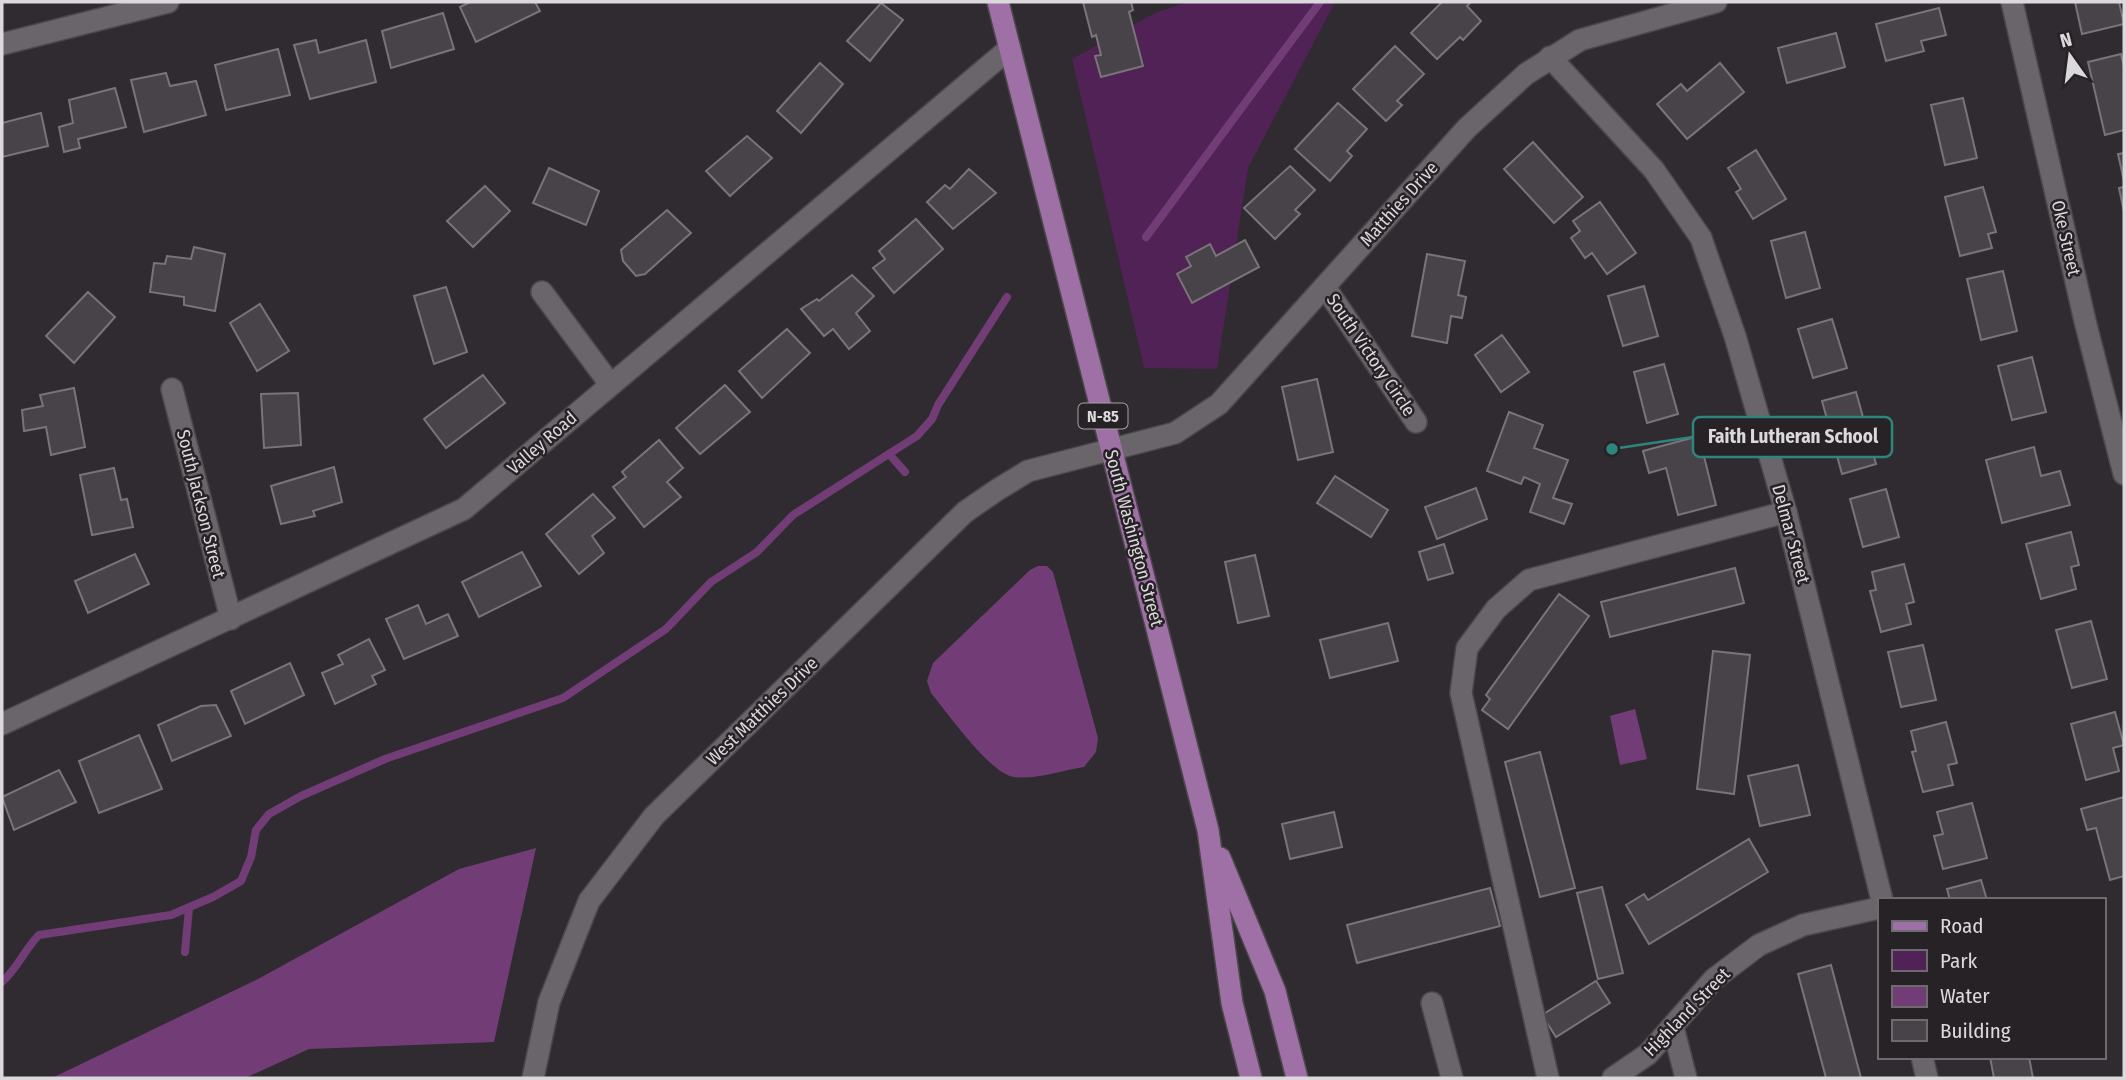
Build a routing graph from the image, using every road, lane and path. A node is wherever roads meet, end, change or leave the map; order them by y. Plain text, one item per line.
1 (168, 2) edge
2 (998, 2) edge
3 (1716, 2) edge
4 (2012, 2) edge
5 (147, 4) edge
6 (2, 44) edge
7 (1010, 48) junction
8 (1550, 57) junction
9 (1325, 287) junction
10 (542, 292) dead end
11 (610, 384) junction
12 (172, 389) dead end
13 (1416, 422) dead end
14 (1111, 452) junction
15 (2124, 474) edge
16 (1786, 512) junction
17 (231, 620) junction
18 (2, 724) edge
19 (1208, 830) junction
20 (1882, 898) edge
21 (1878, 908) edge
22 (1432, 1003) dead end
23 (1673, 1027) junction
24 (1922, 1059) edge
25 (533, 1078) edge
26 (1251, 1078) edge
27 (1297, 1078) edge
28 (1452, 1078) edge
29 (1548, 1078) edge
30 (1613, 1078) edge
31 (1686, 1078) edge
32 (1927, 1078) edge

1 - 5 street
2 - 7 main road, South Washington Street / N-85
3 - 8 street, Matthies Drive
4 - 15 street, Oke Street
5 - 6 street
7 - 11 street, Valley Road
7 - 14 main road, South Washington Street / N-85
8 - 9 street, Matthies Drive
8 - 16 street, Delmar Street
9 - 13 street, South Victory Circle
9 - 14 street, Matthies Drive
10 - 11 street
11 - 17 street, Valley Road
12 - 17 street, South Jackson Street
14 - 19 main road, South Washington Street / N-85
14 - 25 street, West Matthies Drive
16 - 20 street, Delmar Street
16 - 29 street
17 - 18 street, Valley Road
19 - 26 main road, South Washington Street / N-85
19 - 27 main road, South Washington Street / N-85
21 - 23 street, Highland Street
22 - 28 street
23 - 30 street, Highland Street
23 - 31 street
24 - 32 street

